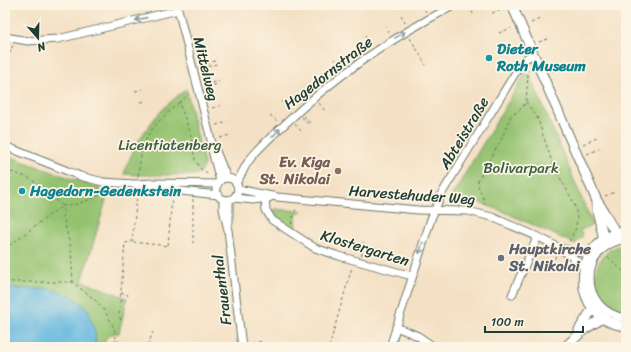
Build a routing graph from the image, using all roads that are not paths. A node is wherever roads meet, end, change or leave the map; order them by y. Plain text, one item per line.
1 (455, 5) edge
2 (512, 5) edge
3 (178, 8) edge
4 (5, 37) edge
5 (533, 53) junction
6 (211, 140) junction
7 (7, 148) edge
8 (227, 178) junction
9 (219, 182) junction
10 (134, 184) junction
11 (237, 186) junction
12 (265, 197) junction
13 (226, 198) junction
14 (597, 201) junction
15 (434, 211) junction
16 (622, 232) edge
17 (537, 238) junction
18 (604, 239) junction
19 (626, 239) edge
20 (559, 251) junction
21 (590, 254) junction
22 (584, 268) junction
23 (412, 276) junction
24 (512, 295) dead end
25 (591, 301) junction
26 (617, 316) junction
27 (626, 318) edge
28 (606, 320) junction
29 (626, 326) edge
30 (396, 327) junction
31 (573, 339) junction
32 (242, 347) edge
33 (390, 347) edge
34 (434, 347) edge
35 (565, 347) edge

11 -> 1 street, Hagedornstraße
2 - 5 main road
3 -> 4 street
3 - 6 street, Mittelweg
5 - 14 main road
5 - 15 street, Abteistraße
6 - 8 street, Mittelweg
6 - 9 street, Mittelweg
7 - 10 street, Harvestehuder Weg
8 - 9 street, Harvestehuder Weg
8 - 11 street, Harvestehuder Weg
9 - 10 street, Harvestehuder Weg
9 - 13 street
10 - 13 street, Harvestehuder Weg
11 - 12 street, Harvestehuder Weg
11 - 13 street
12 - 13 street, Harvestehuder Weg
12 - 15 street, Harvestehuder Weg
12 - 23 street, Klostergarten
13 - 32 street, Frauenthal
14 - 16 main road
14 - 18 main road
15 - 17 street, Harvestehuder Weg
15 -> 23 street, Abteistraße
16 - 18 main road
17 - 20 street, Harvestehuder Weg
17 - 24 street
18 - 21 main road
19 - 25 street
20 - 21 street, Harvestehuder Weg
20 - 22 street, Harvestehuder Weg
21 - 22 main road
22 - 25 main road
23 - 30 street, Abteistraße
25 - 26 street
25 - 28 main road
25 - 31 main road
26 - 27 street
26 - 28 street
28 - 29 main road
28 - 31 main road
30 - 33 street, Abteistraße
30 - 34 street
31 - 35 main road

